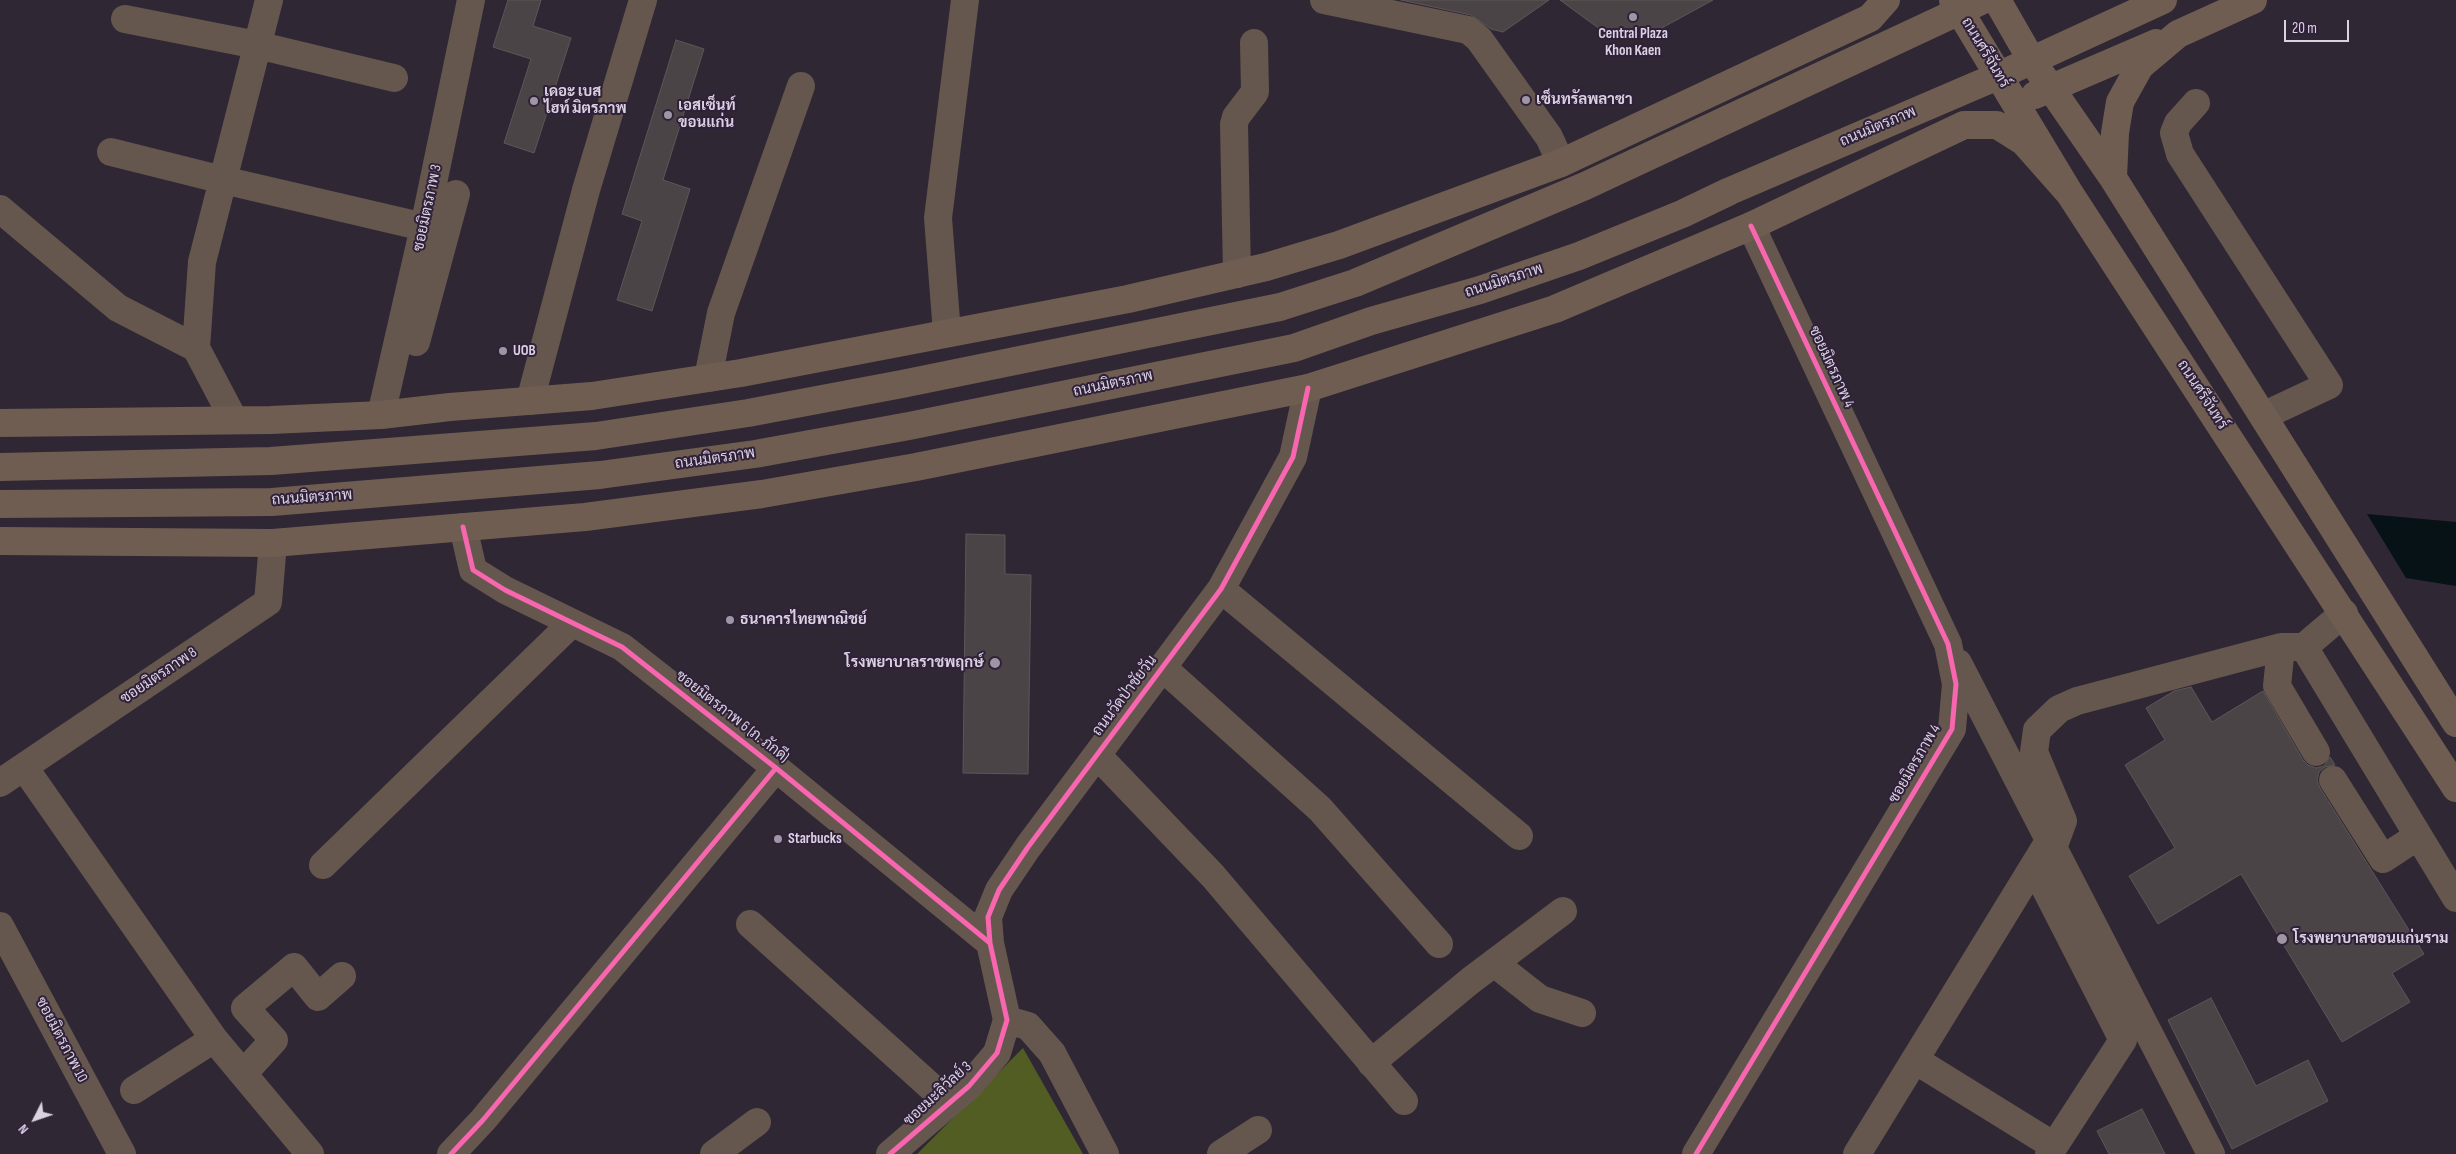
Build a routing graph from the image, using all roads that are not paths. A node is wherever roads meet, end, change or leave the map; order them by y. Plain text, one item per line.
1 (269, 0) edge
2 (471, 0) edge
3 (643, 0) edge
4 (965, 0) edge
5 (1324, 0) edge
6 (1906, 0) edge
7 (1997, 0) edge
8 (2163, 0) edge
9 (2253, 0) edge
10 (1965, 3) edge
11 (1878, 9) edge
12 (125, 19) dead end
13 (2178, 34) junction
14 (1254, 43) dead end
15 (257, 44) junction
16 (2032, 60) junction
17 (1998, 76) junction
18 (394, 78) dead end
19 (801, 86) dead end
20 (2051, 88) junction
21 (2196, 103) dead end
22 (2015, 104) junction
23 (1643, 125) junction
24 (1964, 126) junction
25 (111, 152) dead end
26 (1562, 163) junction
27 (2113, 178) junction
28 (223, 180) junction
29 (456, 194) dead end
30 (2070, 194) junction
31 (0, 209) edge
32 (1520, 213) junction
33 (1682, 214) junction
34 (1751, 226) junction
35 (424, 227) junction
36 (1237, 274) junction
37 (1555, 309) junction
38 (947, 334) junction
39 (196, 348) junction
40 (708, 378) junction
41 (1308, 388) junction
42 (592, 396) junction
43 (530, 401) junction
44 (389, 414) junction
45 (2263, 416) junction
46 (234, 420) junction
47 (0, 423) edge
48 (645, 428) junction
49 (0, 467) edge
50 (653, 468) junction
51 (0, 504) edge
52 (586, 516) junction
53 (463, 527) junction
54 (0, 541) edge
55 (273, 543) junction
56 (1222, 589) junction
57 (2344, 613) junction
58 (572, 623) junction
59 (1948, 644) junction
60 (2292, 647) junction
61 (1162, 667) junction
62 (2456, 724) edge
63 (2316, 752) dead end
64 (1097, 755) junction
65 (24, 767) junction
66 (776, 768) junction
67 (2333, 780) dead end
68 (0, 783) edge
69 (2456, 788) edge
70 (1519, 836) dead end
71 (2418, 836) junction
72 (2046, 852) junction
73 (324, 865) dead end
74 (2456, 898) edge
75 (1563, 911) dead end
76 (750, 924) dead end
77 (0, 926) edge
78 (990, 943) junction
79 (1439, 944) dead end
80 (1494, 963) junction
81 (342, 976) dead end
82 (1582, 1013) dead end
83 (1007, 1020) junction
84 (214, 1039) junction
85 (1915, 1060) junction
86 (1371, 1063) junction
87 (243, 1074) junction
88 (134, 1090) dead end
89 (1404, 1101) dead end
90 (949, 1103) junction
91 (757, 1122) dead end
92 (1258, 1130) dead end
93 (2052, 1150) edge
94 (122, 1154) edge
95 (310, 1154) edge
96 (451, 1154) edge
97 (714, 1154) edge
98 (890, 1154) edge
99 (1105, 1154) edge
100 (1221, 1154) edge
101 (1696, 1154) edge
102 (1858, 1154) edge
103 (2211, 1154) edge

1 - 15 street
2 - 35 street, ซอยมิตรภาพ 3
3 - 43 street
4 - 38 street
5 - 26 street
6 - 11 main road
7 - 16 main road
8 - 16 main road, ถนนมิตรภาพ
9 - 13 main road
10 - 17 main road, ถนนศรีจันทร์
10 - 32 main road
11 - 23 main road
12 - 15 street
13 - 20 main road
13 - 27 main road
14 - 36 street
15 - 18 street
15 - 28 street
16 - 17 main road, ถนนมิตรภาพ
16 - 20 main road
17 - 22 main road, ถนนศรีจันทร์
17 - 33 main road, ถนนมิตรภาพ
19 - 40 street
20 - 22 main road
20 - 27 main road
21 - 45 street
22 - 24 main road
22 - 30 main road, ถนนศรีจันทร์
23 - 26 main road
23 - 32 main road
24 - 30 main road
24 - 34 main road
25 - 28 street
26 - 36 main road
27 - 45 main road
28 - 35 street
28 - 39 street
29 - 44 street
30 - 57 main road, ถนนศรีจันทร์
31 - 39 street
32 - 48 main road
33 - 37 main road
33 - 50 main road, ถนนมิตรภาพ
34 - 37 main road
34 - 59 street, ซอยมิตรภาพ 4
35 - 44 street, ซอยมิตรภาพ 3
36 - 38 main road
37 - 41 main road
38 - 40 main road
39 - 46 street
40 - 42 main road
41 - 52 main road
41 - 56 street, ถนนวัดป่าชัยวัน
42 - 43 main road
42 - 48 main road
43 - 44 main road
44 - 46 main road
45 - 62 main road
46 - 47 main road
48 - 49 main road
50 - 51 main road, ถนนมิตรภาพ
50 - 52 main road
52 - 53 main road
53 - 55 main road
53 - 58 street, ซอยมิตรภาพ 6 (ภ. ภักดี)
54 - 55 main road
55 - 65 street, ซอยมิตรภาพ 8
56 - 61 street, ถนนวัดป่าชัยวัน
56 - 70 street
57 - 60 street
57 - 69 main road, ถนนศรีจันทร์
58 - 66 street, ซอยมิตรภาพ 6 (ภ. ภักดี)
58 - 73 street
59 - 72 street
59 - 101 street, ซอยมิตรภาพ 4
60 - 63 street
60 - 71 street
60 - 72 street
61 - 64 street, ถนนวัดป่าชัยวัน
61 - 79 street
64 - 78 street, ถนนวัดป่าชัยวัน
64 - 86 street
65 - 68 street, ซอยมิตรภาพ 8
65 - 84 street
66 - 78 street, ซอยมิตรภาพ 6 (ภ. ภักดี)
66 - 96 street
67 - 71 street
71 - 74 street
72 - 85 street
72 - 93 street
72 - 103 street
75 - 80 street
76 - 90 street
77 - 94 street, ซอยมิตรภาพ 10
78 - 83 street, ถนนวัดป่าชัยวัน
80 - 82 street
80 - 86 street
81 - 87 street
83 - 90 street, ซอยมะลิวัลย์ 3
83 - 99 street
84 - 87 street
84 - 88 street
85 - 93 street
85 - 102 street
86 - 89 street
87 - 95 street
90 - 98 street, ซอยมะลิวัลย์ 3
91 - 97 street
92 - 100 street

